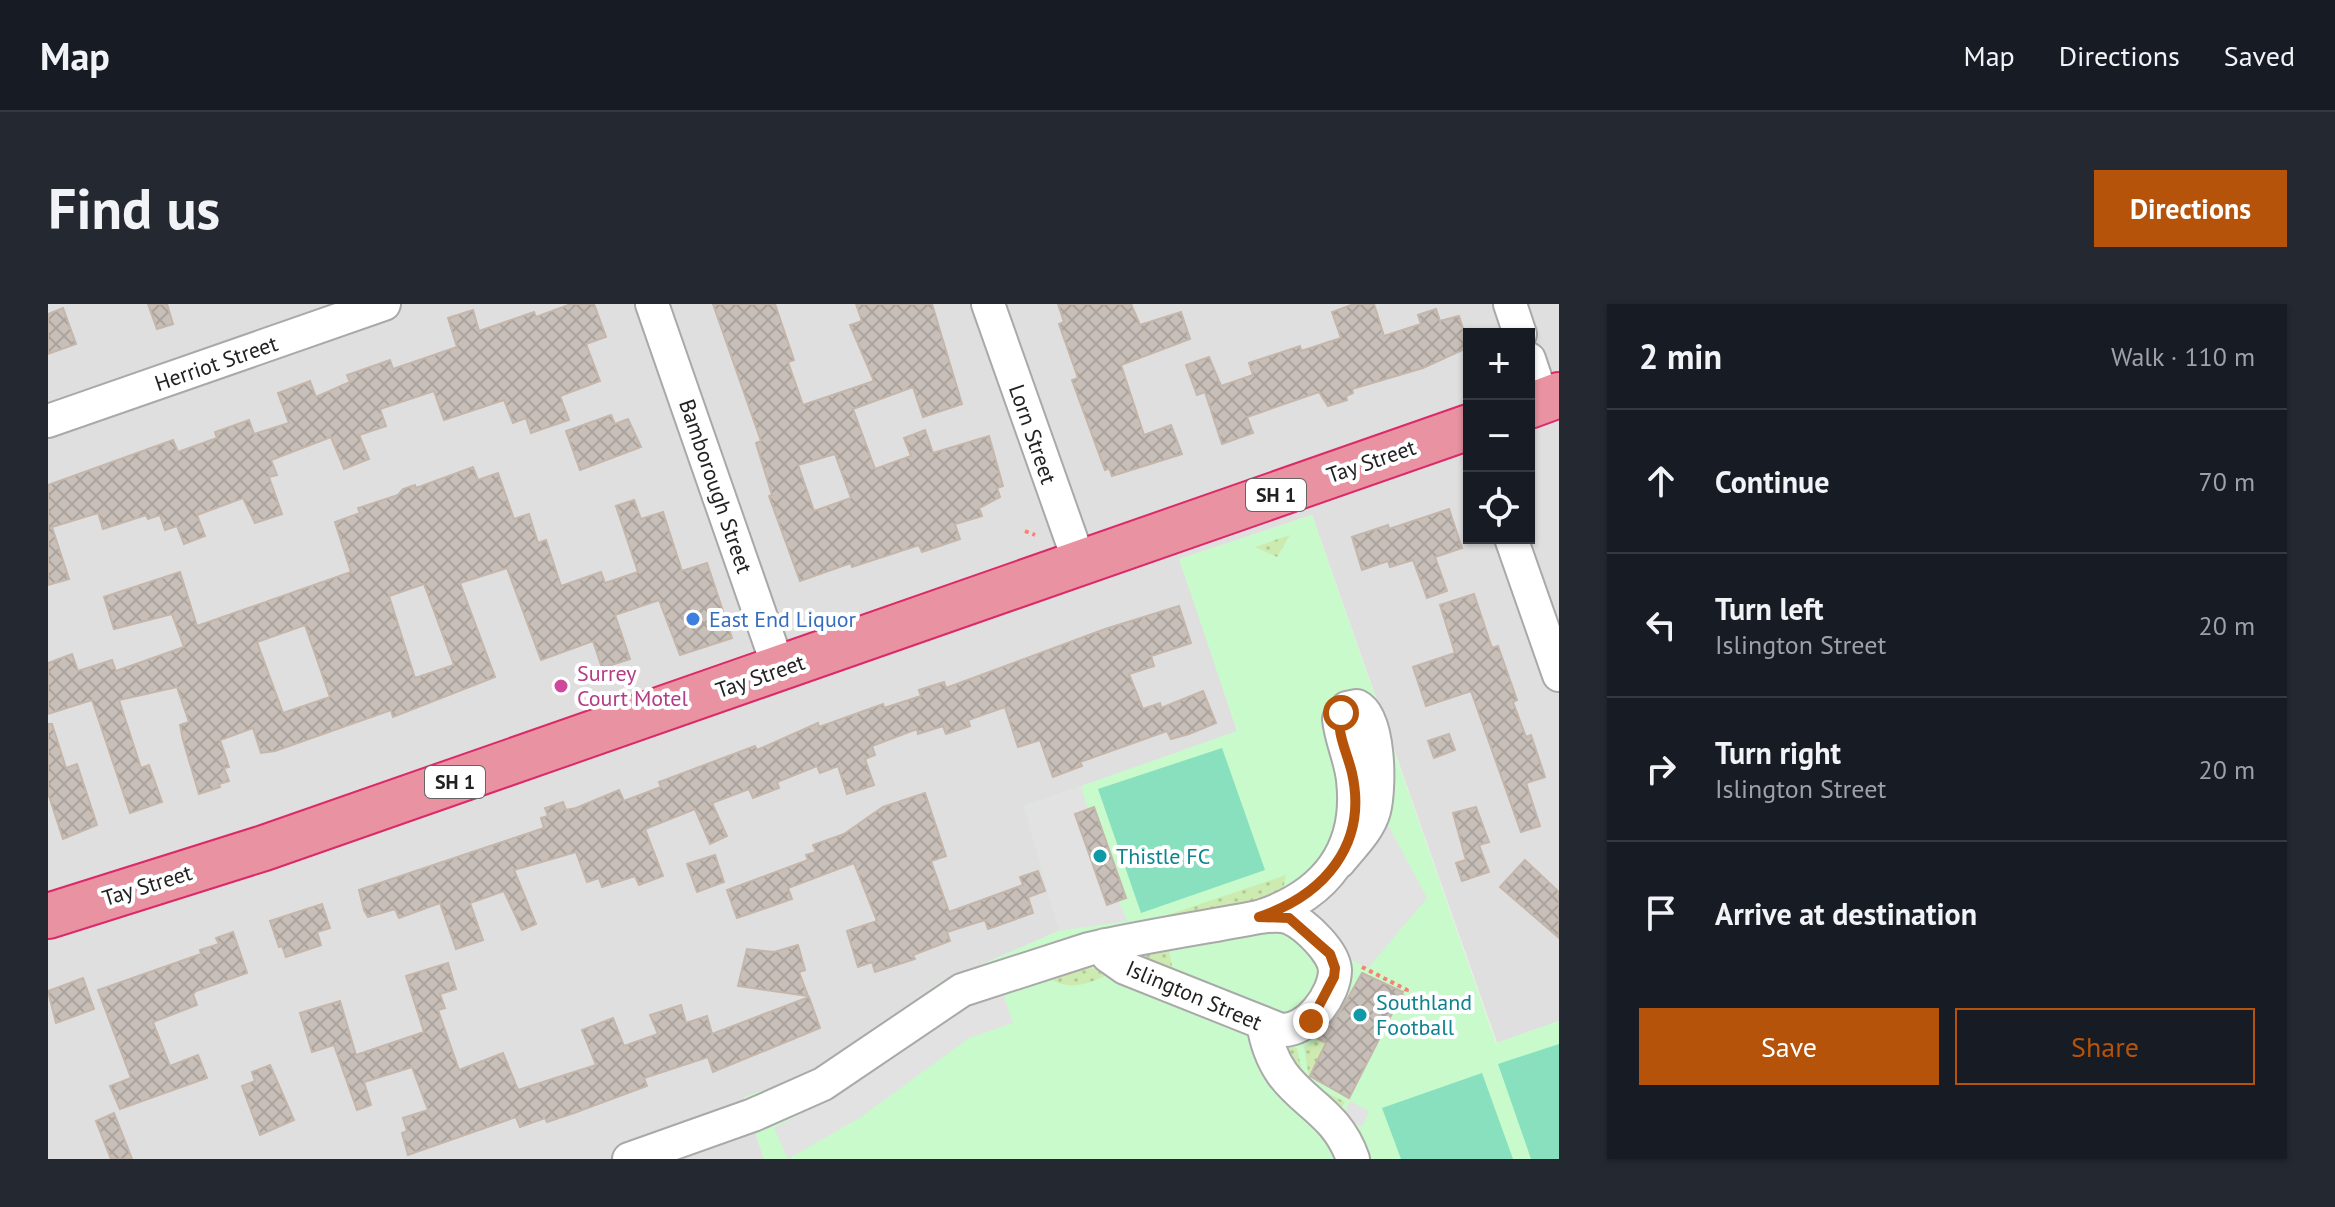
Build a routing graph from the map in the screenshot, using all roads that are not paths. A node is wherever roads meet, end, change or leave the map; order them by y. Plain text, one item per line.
1 (384, 304) edge
2 (652, 304) edge
3 (988, 304) edge
4 (1510, 304) edge
5 (1518, 328) edge
6 (1535, 376) edge
7 (1544, 401) edge
8 (48, 421) edge
9 (1463, 429) edge
10 (1513, 544) edge
11 (1080, 564) junction
12 (779, 669) junction
13 (1559, 675) edge
14 (1339, 862) dead end
15 (48, 916) edge
16 (1259, 917) junction
17 (1105, 945) junction
18 (1263, 1023) junction
19 (629, 1159) edge
20 (1353, 1159) edge

1 - 8 street, Herriot Street
2 - 12 street, Bamborough Street
3 - 11 street, Lorn Street
4 - 5 street
6 - 7 street
9 - 11 highway, Tay Street / SH 1
10 - 13 street
11 - 12 highway, Tay Street / SH 1
12 - 15 highway, Tay Street / SH 1
14 - 16 street
16 - 17 street, Islington Street
16 - 18 street, Islington Street
17 - 18 street, Islington Street
17 - 19 street, Islington Street
18 - 20 street

